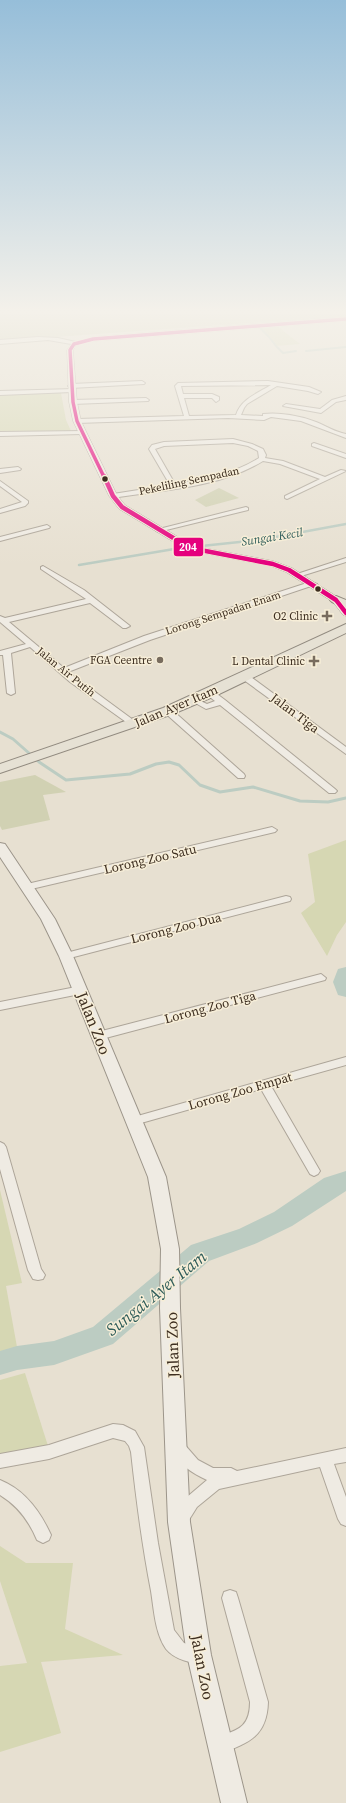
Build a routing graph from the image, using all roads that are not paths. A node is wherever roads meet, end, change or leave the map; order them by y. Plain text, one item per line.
1 (73, 398) edge
2 (191, 398) edge
3 (216, 398) edge
4 (253, 398) edge
5 (344, 398) edge
6 (182, 399) junction
7 (146, 400) dead end
8 (73, 402) junction
9 (286, 406) dead end
10 (238, 414) junction
11 (187, 417) junction
12 (77, 421) junction
13 (82, 432) junction
14 (0, 434) edge
15 (346, 436) edge
16 (314, 445) dead end
17 (346, 456) edge
18 (262, 459) junction
19 (18, 469) dead end
20 (0, 471) edge
21 (343, 471) dead end
22 (326, 479) junction
23 (0, 483) edge
24 (174, 486) junction
25 (113, 496) junction
26 (287, 496) dead end
27 (246, 509) dead end
28 (0, 511) edge
29 (47, 527) dead end
30 (158, 530) junction
31 (0, 539) edge
32 (346, 560) edge
33 (43, 568) dead end
34 (299, 576) junction
35 (312, 584) junction
36 (298, 588) junction
37 (92, 600) junction
38 (341, 602) edge
39 (346, 613) edge
40 (2, 620) edge
41 (126, 626) dead end
42 (346, 628) edge
43 (32, 644) junction
44 (4, 653) edge
45 (63, 671) junction
46 (244, 676) junction
47 (11, 693) dead end
48 (210, 693) junction
49 (194, 700) junction
50 (222, 702) junction
51 (168, 711) junction
52 (133, 724) junction
53 (346, 751) edge
54 (0, 769) edge
55 (241, 776) dead end
56 (332, 791) dead end
57 (272, 830) dead end
58 (0, 847) edge
59 (27, 887) junction
60 (286, 899) dead end
61 (66, 956) junction
62 (321, 978) dead end
63 (81, 990) junction
64 (0, 1006) edge
65 (98, 1036) junction
66 (346, 1061) edge
67 (264, 1084) junction
68 (134, 1121) junction
69 (0, 1147) edge
70 (314, 1170) dead end
71 (38, 1275) dead end
72 (176, 1446) junction
73 (346, 1455) edge
74 (325, 1459) junction
75 (0, 1461) edge
76 (243, 1476) junction
77 (0, 1487) edge
78 (346, 1518) edge
79 (179, 1522) junction
80 (43, 1535) dead end
81 (230, 1598) dead end
82 (199, 1655) junction
83 (219, 1745) junction
84 (234, 1803) edge

1 - 8 street
2 - 6 street
3 - 6 street
4 - 10 street
5 - 9 street
6 - 11 street
7 - 8 street
8 - 12 street
10 - 11 street
10 - 15 street
11 - 12 street
12 - 13 street
13 - 14 street
13 - 25 street
16 - 17 street
18 - 22 street
18 - 24 street, Pekeliling Sempadan
18 - 24 street
19 - 20 street
21 - 22 street
22 - 26 street
23 - 28 street
24 - 25 street, Pekeliling Sempadan
25 - 30 street
27 - 30 street
29 - 31 street
30 - 34 street
32 - 34 street
33 - 37 street
34 - 35 street
34 - 36 street
35 - 36 street, Lorong Sempadan Enam
35 - 38 street
36 - 45 street, Lorong Sempadan Enam
37 - 40 street
37 - 41 street
38 - 39 street
40 - 43 street, Jalan Air Putih
42 - 46 main road, Jalan Ayer Itam
43 - 44 street
43 - 45 street, Jalan Air Putih
44 - 47 street
45 - 52 street, Jalan Air Putih
46 - 48 main road, Jalan Ayer Itam
46 - 53 street, Jalan Tiga
48 - 49 main road, Jalan Ayer Itam
48 - 50 street
49 - 50 street
49 - 51 main road, Jalan Ayer Itam
50 - 56 street
51 - 52 main road, Jalan Ayer Itam
51 - 55 street
52 - 54 main road, Jalan Ayer Itam
57 - 59 street, Lorong Zoo Satu
58 - 59 main road, Jalan Zoo
59 - 61 main road, Jalan Zoo
60 - 61 street, Lorong Zoo Dua
61 - 63 main road, Jalan Zoo
62 - 65 street, Lorong Zoo Tiga
63 - 64 street
63 - 65 main road, Jalan Zoo
65 - 68 main road, Jalan Zoo
66 - 67 street, Lorong Zoo Empat
67 - 68 street, Lorong Zoo Empat
67 - 70 street
68 - 72 main road, Jalan Zoo
69 - 71 street
72 - 76 street
72 - 79 main road, Jalan Zoo
73 - 74 street
74 - 76 street
74 - 78 street
75 - 82 street
76 - 79 street
77 - 80 street
79 - 82 main road, Jalan Zoo
81 - 83 street
82 - 83 main road, Jalan Zoo
83 - 84 main road, Jalan Zoo

